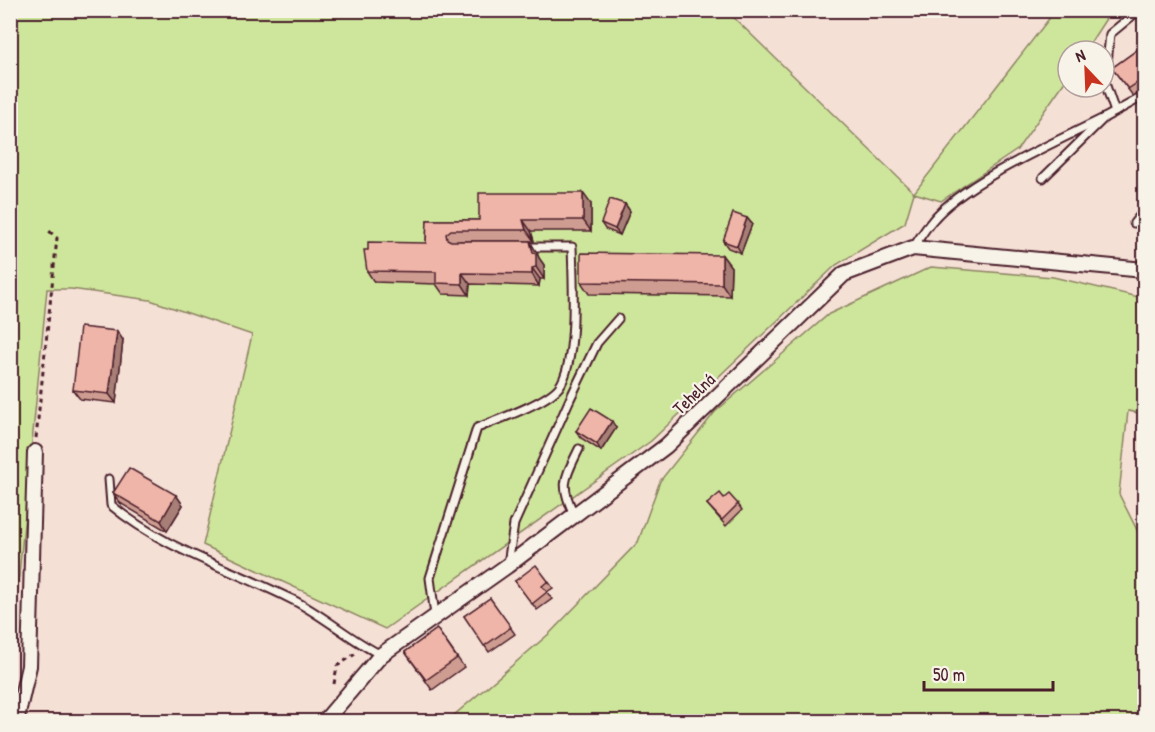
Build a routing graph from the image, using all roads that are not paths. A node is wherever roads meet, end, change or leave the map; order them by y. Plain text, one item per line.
1 (1139, 10) edge
2 (1144, 96) edge
3 (1115, 112) junction
4 (1104, 117) junction
5 (1043, 178) dead end
6 (1144, 212) edge
7 (1134, 224) dead end
8 (515, 247) edge
9 (913, 248) junction
10 (1144, 270) edge
11 (618, 319) dead end
12 (579, 449) dead end
13 (35, 452) road end
14 (109, 479) dead end
15 (574, 514) junction
16 (507, 566) junction
17 (435, 615) junction
18 (381, 655) junction
19 (16, 722) edge
20 (324, 722) edge

1 - 3 lane
2 - 3 lane
3 - 4 lane
4 - 5 lane
4 - 9 lane
6 - 7 lane
8 - 17 lane
9 - 10 street, Tehelná
9 - 15 street, Tehelná
11 - 16 lane
12 - 15 lane
13 - 19 street
14 - 18 lane
15 - 16 street, Tehelná
16 - 17 street, Tehelná
17 - 18 street, Tehelná
18 - 20 street, Tehelná

